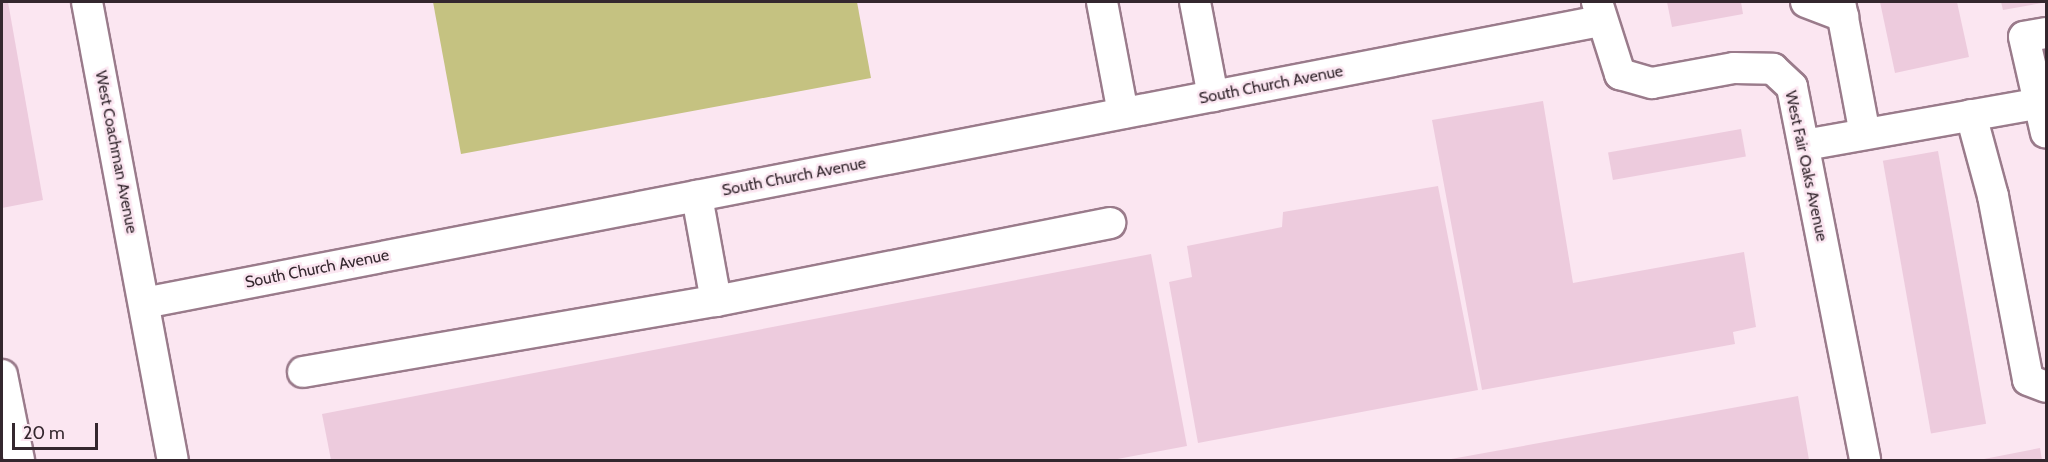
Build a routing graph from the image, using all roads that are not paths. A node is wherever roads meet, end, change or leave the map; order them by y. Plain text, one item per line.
1 (87, 2) edge
2 (1102, 2) edge
3 (1195, 2) edge
4 (1806, 2) edge
5 (1842, 9) edge
6 (1598, 11) edge
7 (2046, 33) edge
8 (1213, 96) junction
9 (2043, 103) edge
10 (1123, 113) junction
11 (1971, 115) junction
12 (2046, 133) edge
13 (1864, 134) junction
14 (1805, 146) junction
15 (697, 196) junction
16 (1110, 222) dead end
17 (716, 301) junction
18 (144, 303) junction
19 (303, 372) dead end
20 (2, 375) edge
21 (2046, 387) edge
22 (19, 460) edge
23 (173, 460) edge
24 (1865, 460) edge

1 - 18 street, West Coachman Avenue
2 - 10 street
3 - 8 street
4 - 5 street
5 - 13 street
6 - 8 street, South Church Avenue
6 - 14 street, West Fair Oaks Avenue
7 - 9 street
8 - 10 street, South Church Avenue
9 - 11 street
9 - 12 street
10 - 15 street, South Church Avenue
11 - 13 street
11 - 21 street
13 - 14 street
14 - 24 street, West Fair Oaks Avenue
15 - 17 street
15 - 18 street, South Church Avenue
16 - 17 street
17 - 19 street
18 - 23 street
20 - 22 street

